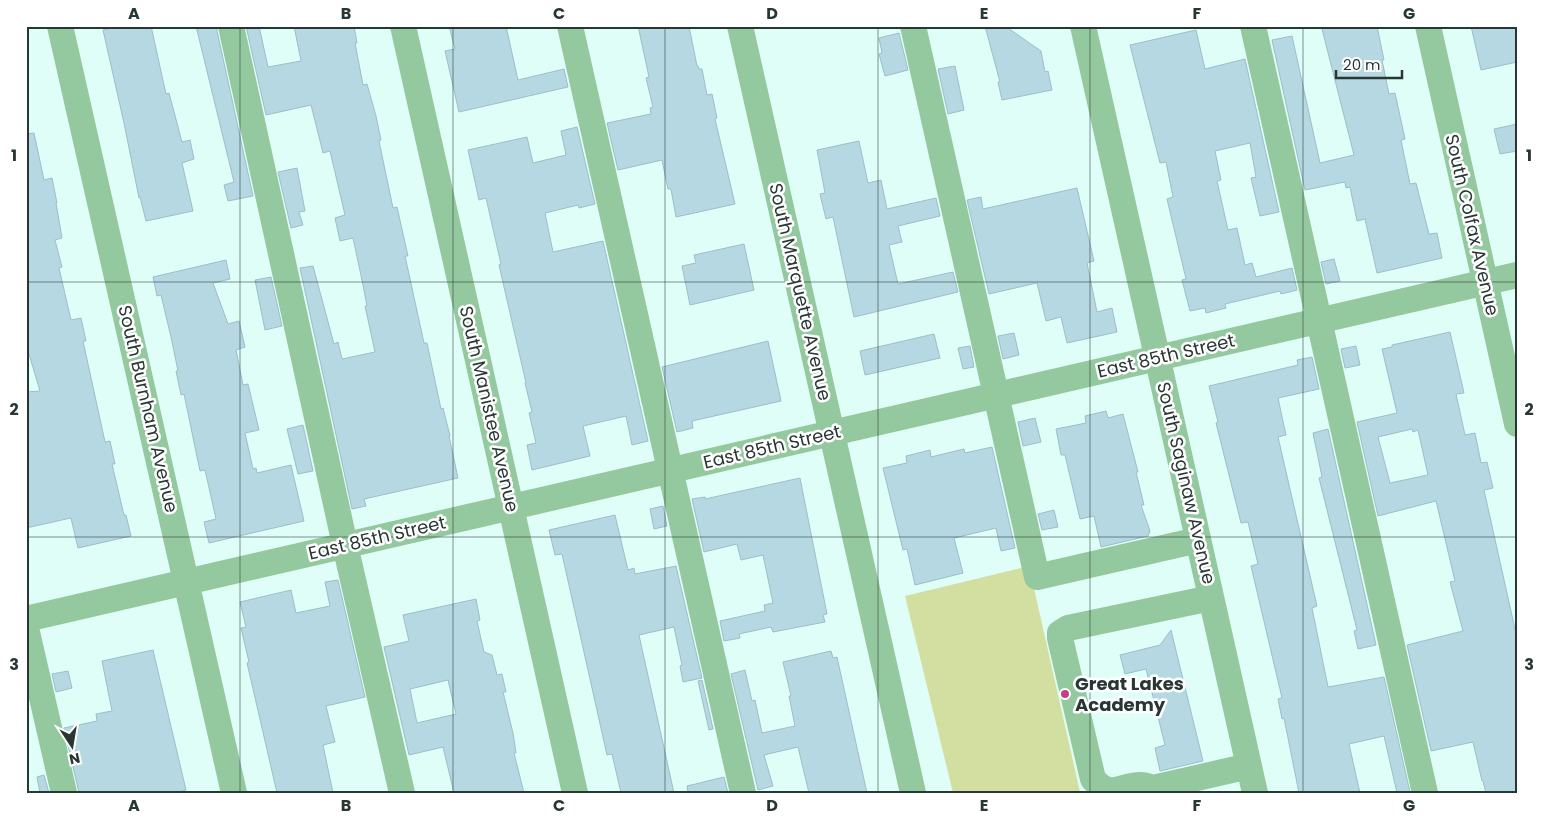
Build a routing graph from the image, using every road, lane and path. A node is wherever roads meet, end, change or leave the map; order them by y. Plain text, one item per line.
1 (60, 26) edge
2 (231, 26) edge
3 (403, 26) edge
4 (570, 26) edge
5 (740, 26) edge
6 (913, 26) edge
7 (1083, 26) edge
8 (1253, 26) edge
9 (1428, 26) edge
10 (1517, 275) edge
11 (1485, 282) junction
12 (1319, 320) junction
13 (1158, 358) junction
14 (995, 395) junction
15 (1517, 424) edge
16 (832, 433) junction
17 (670, 470) junction
18 (511, 507) junction
19 (1198, 540) junction
20 (345, 545) junction
21 (187, 582) junction
22 (1211, 598) junction
23 (26, 619) edge
24 (26, 628) edge
25 (1249, 766) junction
26 (64, 793) edge
27 (234, 793) edge
28 (402, 793) edge
29 (575, 793) edge
30 (743, 793) edge
31 (913, 793) edge
32 (1255, 793) edge
33 (1425, 793) edge

1 - 21 street, South Burnham Avenue
2 - 20 street
3 - 18 street, South Manistee Avenue
4 - 17 street
5 - 16 street, South Marquette Avenue
6 - 14 street
7 - 13 street, South Saginaw Avenue
8 - 12 street
9 - 11 street, South Colfax Avenue
10 - 11 street, East 85th Street
11 - 12 street, East 85th Street
11 - 15 street, South Colfax Avenue
12 - 13 street, East 85th Street
12 - 33 street
13 - 14 street, East 85th Street
13 - 19 street, South Saginaw Avenue
14 - 16 street, East 85th Street
14 - 19 street
16 - 17 street, East 85th Street
16 - 31 street, South Marquette Avenue
17 - 18 street, East 85th Street
17 - 30 street
18 - 20 street, East 85th Street
18 - 29 street, South Manistee Avenue
19 - 22 street, South Saginaw Avenue
20 - 21 street, East 85th Street
20 - 28 street
21 - 23 street, East 85th Street
21 - 27 street, South Burnham Avenue
22 - 25 street, South Saginaw Avenue
22 - 25 street
24 - 26 street
25 - 32 street, South Saginaw Avenue

